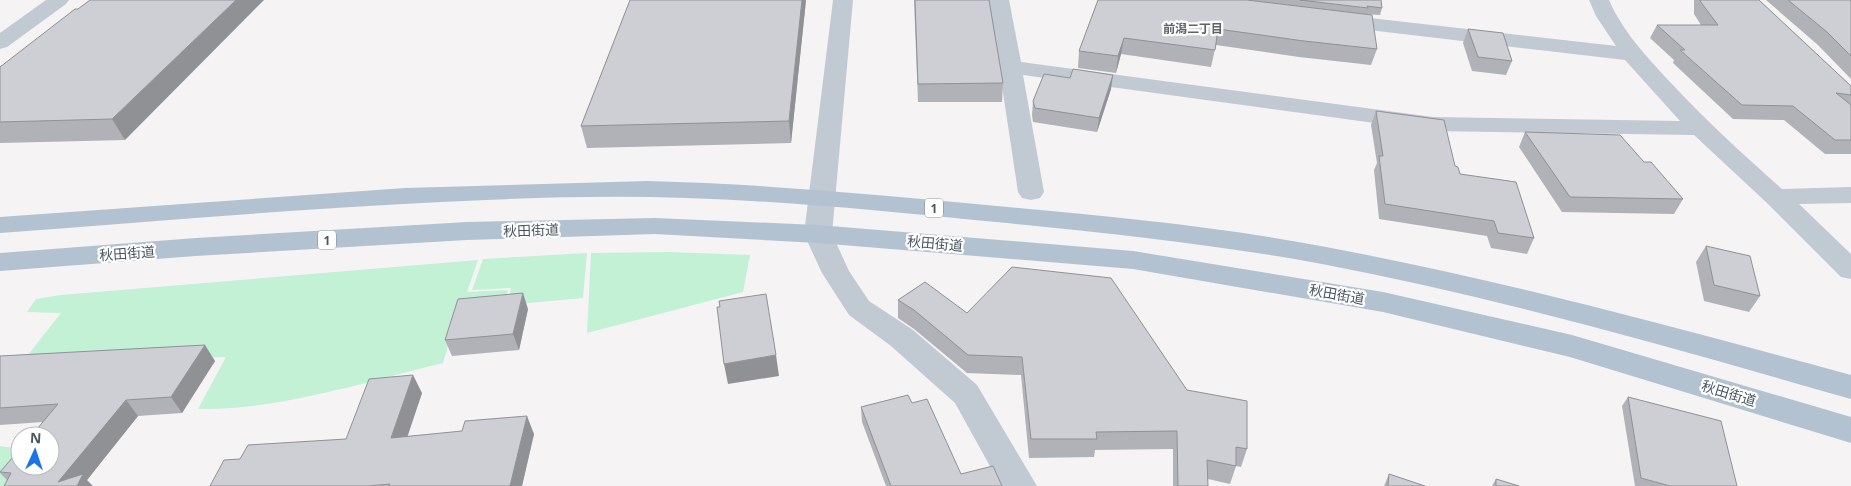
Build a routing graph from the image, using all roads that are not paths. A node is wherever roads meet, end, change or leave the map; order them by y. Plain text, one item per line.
1 (38, 0) edge
2 (58, 0) edge
3 (843, 0) edge
4 (999, 0) edge
5 (1599, 0) edge
6 (1316, 17) edge
7 (0, 24) edge
8 (0, 43) edge
9 (1632, 54) junction
10 (1011, 67) junction
11 (1700, 128) junction
12 (1031, 192) dead end
13 (1851, 196) edge
14 (823, 197) junction
15 (1776, 197) junction
16 (0, 225) edge
17 (818, 234) junction
18 (0, 262) edge
19 (1851, 270) edge
20 (1851, 387) edge
21 (1851, 430) edge
22 (1019, 486) edge

1 - 7 street
2 - 8 street
3 - 14 street
4 - 10 street
5 - 9 street
6 - 9 street
9 - 11 street
10 - 11 street
10 - 12 street
11 - 15 street
13 - 15 street
14 - 16 main road, 1
14 - 17 street
14 - 20 main road, 1
15 - 19 street
17 - 18 main road, 秋田街道 / 1
17 - 21 main road, 秋田街道 / 1
17 - 22 street

